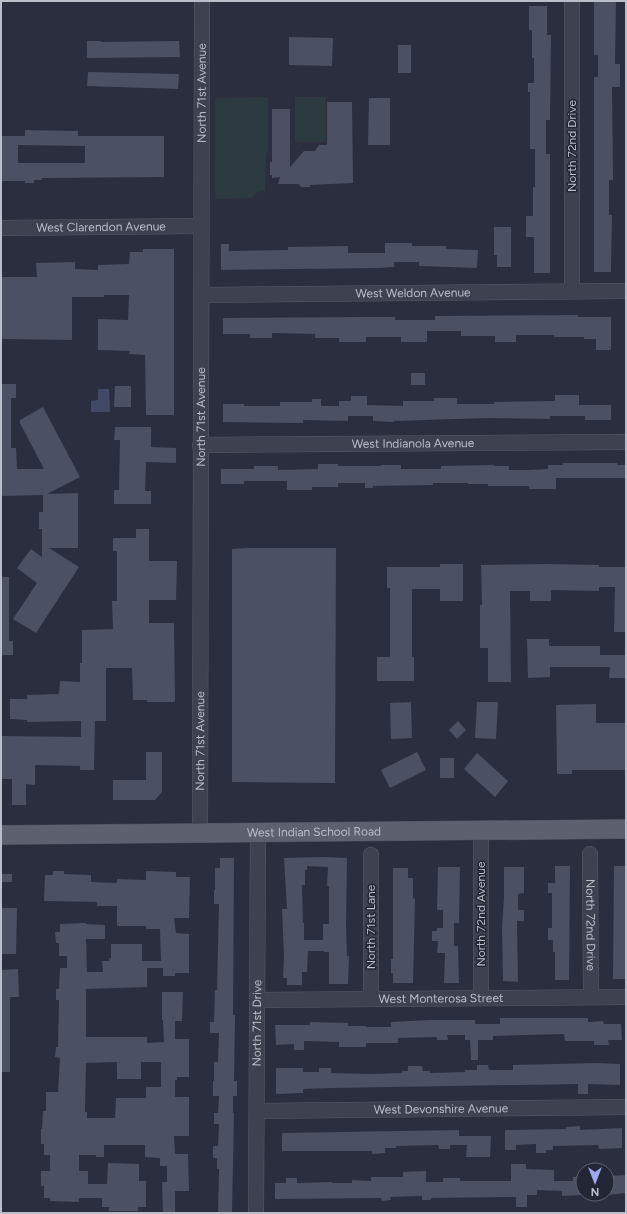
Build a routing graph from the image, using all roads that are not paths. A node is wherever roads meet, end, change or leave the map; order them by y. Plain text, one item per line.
1 (202, 1) edge
2 (572, 1) edge
3 (201, 226) junction
4 (1, 228) edge
5 (572, 291) junction
6 (626, 291) edge
7 (201, 295) junction
8 (626, 442) edge
9 (200, 444) junction
10 (626, 829) edge
11 (481, 830) junction
12 (258, 832) junction
13 (200, 833) junction
14 (1, 835) edge
15 (590, 854) dead end
16 (371, 855) dead end
17 (591, 997) junction
18 (626, 997) edge
19 (481, 998) junction
20 (371, 999) junction
21 (257, 1000) junction
22 (626, 1107) edge
23 (256, 1111) junction
24 (256, 1213) edge

1 - 3 street, North 71st Avenue
2 - 5 street, North 72nd Drive
3 - 4 street, West Clarendon Avenue
3 - 7 street, North 71st Avenue
5 - 6 street, West Weldon Avenue
5 - 7 street, West Weldon Avenue
7 - 9 street, North 71st Avenue
8 - 9 street, West Indianola Avenue
9 - 13 street, North 71st Avenue
10 - 11 main road, West Indian School Road
11 - 12 main road, West Indian School Road
11 - 19 street, North 72nd Avenue
12 - 13 main road, West Indian School Road
12 - 21 street, North 71st Drive
13 - 14 main road, West Indian School Road
15 - 17 street, North 72nd Drive
16 - 20 street, North 71st Lane
17 - 18 street, West Monterosa Street
17 - 19 street, West Monterosa Street
19 - 20 street, West Monterosa Street
20 - 21 street, West Monterosa Street
21 - 23 street, North 71st Drive
22 - 23 street, West Devonshire Avenue
23 - 24 street, North 71st Drive

